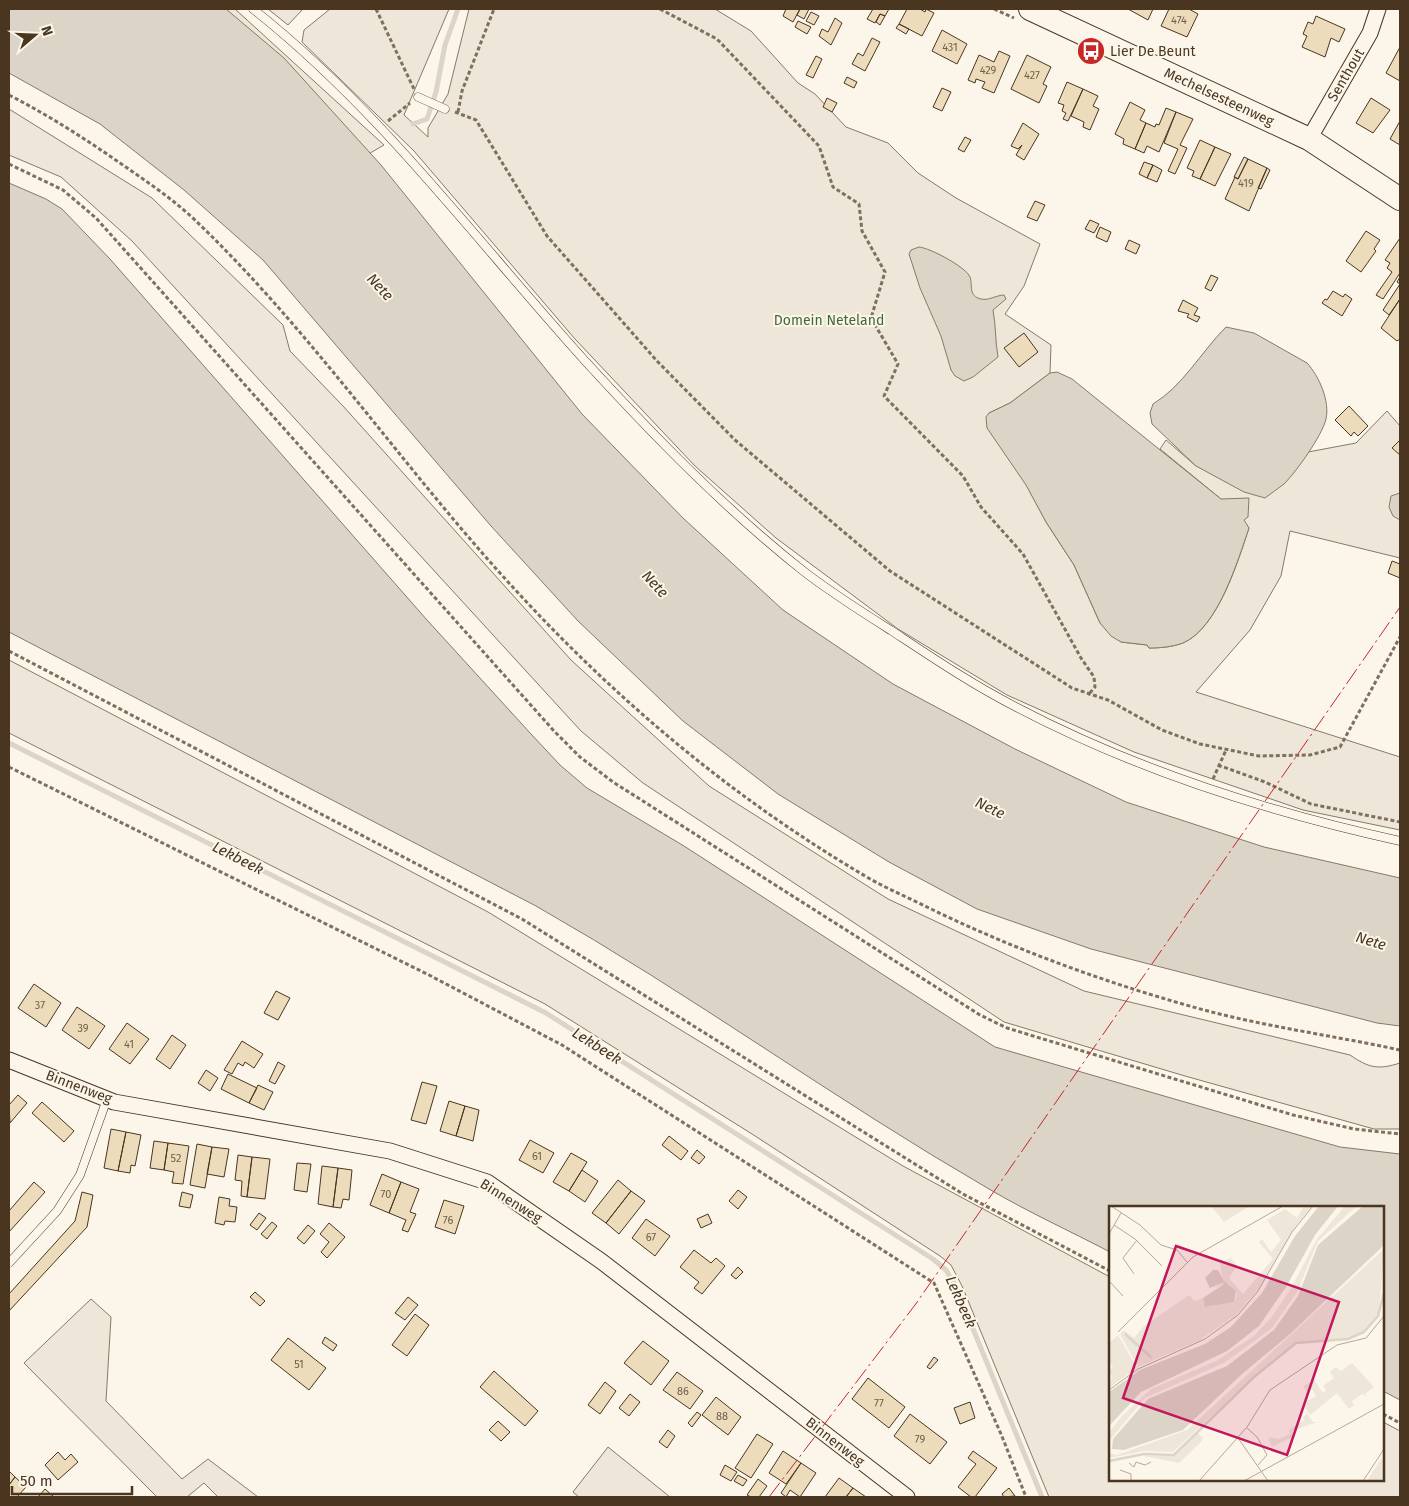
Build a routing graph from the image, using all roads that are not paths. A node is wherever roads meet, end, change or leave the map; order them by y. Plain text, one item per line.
1 (253, 9) edge
2 (1030, 9) edge
3 (1378, 9) edge
4 (418, 97) road end
5 (445, 109) dead end
6 (1309, 139) junction
7 (1400, 199) edge
8 (1400, 840) edge
9 (9, 1060) edge
10 (107, 1099) junction
11 (9, 1264) edge
12 (907, 1497) edge

1 - 8 lane
2 - 6 main road, Mechelsesteenweg
3 - 6 street, Senthout
4 - 5 lane
6 - 7 main road, Mechelsesteenweg
9 - 10 street, Binnenweg
10 - 11 lane
10 - 12 street, Binnenweg

